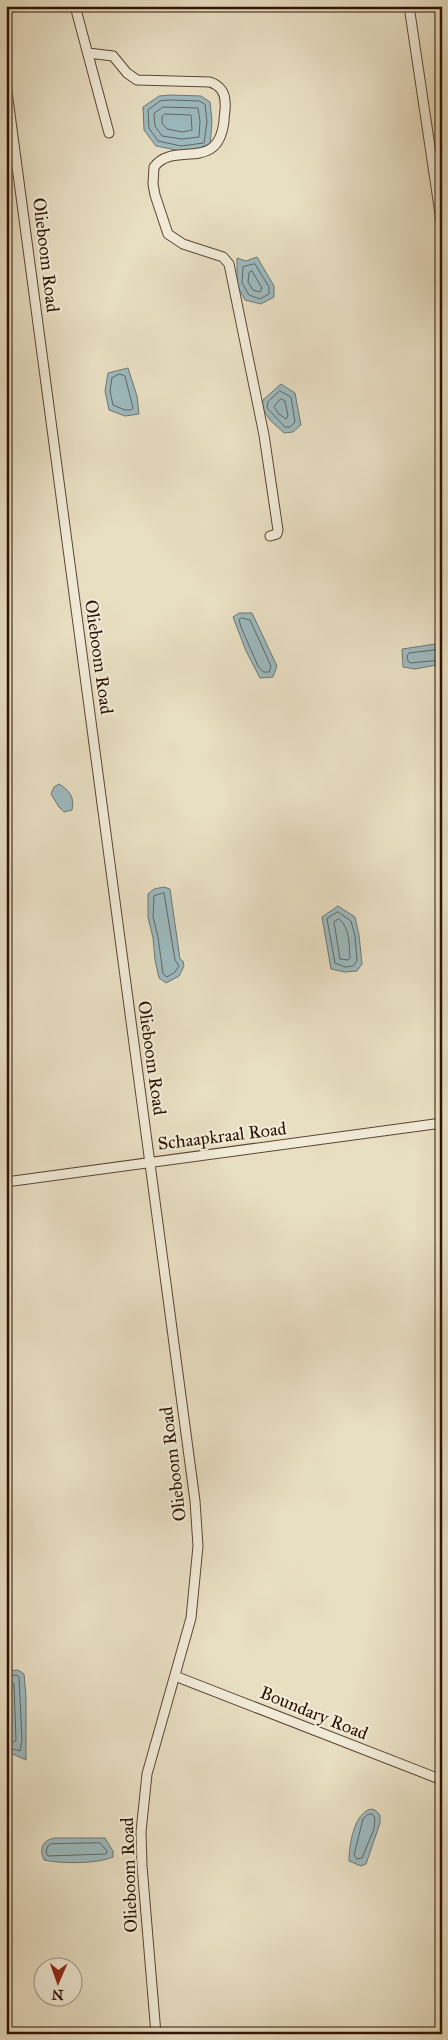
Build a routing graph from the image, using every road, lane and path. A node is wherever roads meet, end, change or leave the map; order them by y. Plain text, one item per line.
1 (75, 6) edge
2 (409, 6) edge
3 (88, 53) junction
4 (6, 84) edge
5 (109, 133) dead end
6 (442, 227) edge
7 (270, 536) dead end
8 (442, 1123) edge
9 (149, 1162) junction
10 (6, 1182) edge
11 (175, 1676) junction
12 (442, 1780) edge
13 (156, 2034) edge

1 - 3 street
2 - 6 street
3 - 5 street
3 - 7 street
4 - 9 street, Olieboom Road
8 - 9 street, Schaapkraal Road
9 - 10 street, Schaapkraal Road
9 - 11 street, Olieboom Road
11 - 12 street, Boundary Road
11 - 13 street, Olieboom Road

